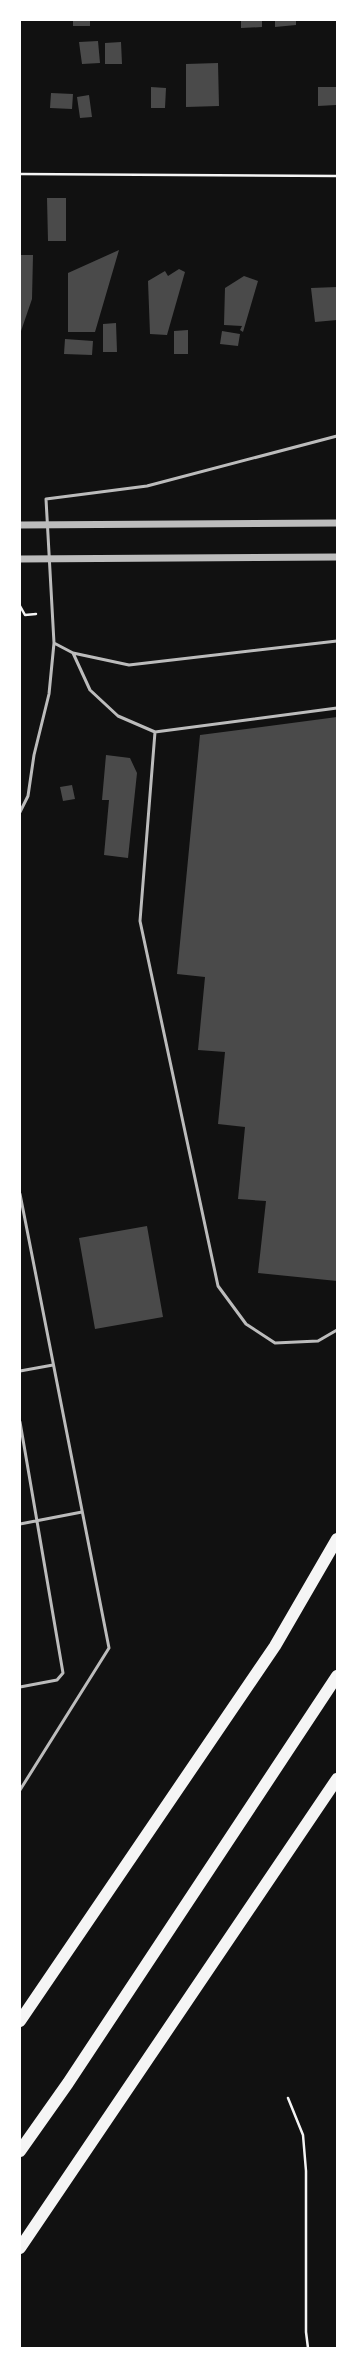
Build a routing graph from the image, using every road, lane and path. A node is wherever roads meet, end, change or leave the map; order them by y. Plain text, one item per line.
1 (20, 174) edge
2 (337, 176) edge
3 (337, 436) edge
4 (337, 523) edge
5 (20, 525) edge
6 (47, 525) junction
7 (337, 557) edge
8 (20, 559) edge
9 (50, 559) junction
10 (337, 640) edge
11 (54, 643) junction
12 (73, 653) junction
13 (337, 708) edge
14 (155, 732) junction
15 (20, 812) edge
16 (20, 1194) edge
17 (25, 1221) junction
18 (20, 1222) edge
19 (337, 1330) edge
20 (53, 1365) junction
21 (20, 1371) edge
22 (20, 1422) edge
23 (82, 1512) junction
24 (37, 1520) junction
25 (20, 1524) edge
26 (337, 1539) edge
27 (337, 1676) edge
28 (20, 1688) edge
29 (337, 1779) edge
30 (20, 1790) edge
31 (20, 2021) edge
32 (288, 2098) dead end
33 (20, 2151) edge
34 (20, 2248) edge
35 (308, 2348) edge

1 - 2 path
3 - 6 lane
4 - 6 street
5 - 6 street
6 - 9 lane
7 - 9 street
8 - 9 street
9 - 11 lane
10 - 12 lane
11 - 12 lane
11 - 15 lane
12 - 14 lane
13 - 14 lane
14 - 19 lane
16 - 17 lane
17 - 18 lane
17 - 20 lane
20 - 21 lane
20 - 23 lane
22 - 24 lane
23 - 24 lane
23 - 30 lane
24 - 25 lane
24 - 28 lane
26 - 31 highway
27 - 33 highway
29 - 34 highway
32 - 35 path

